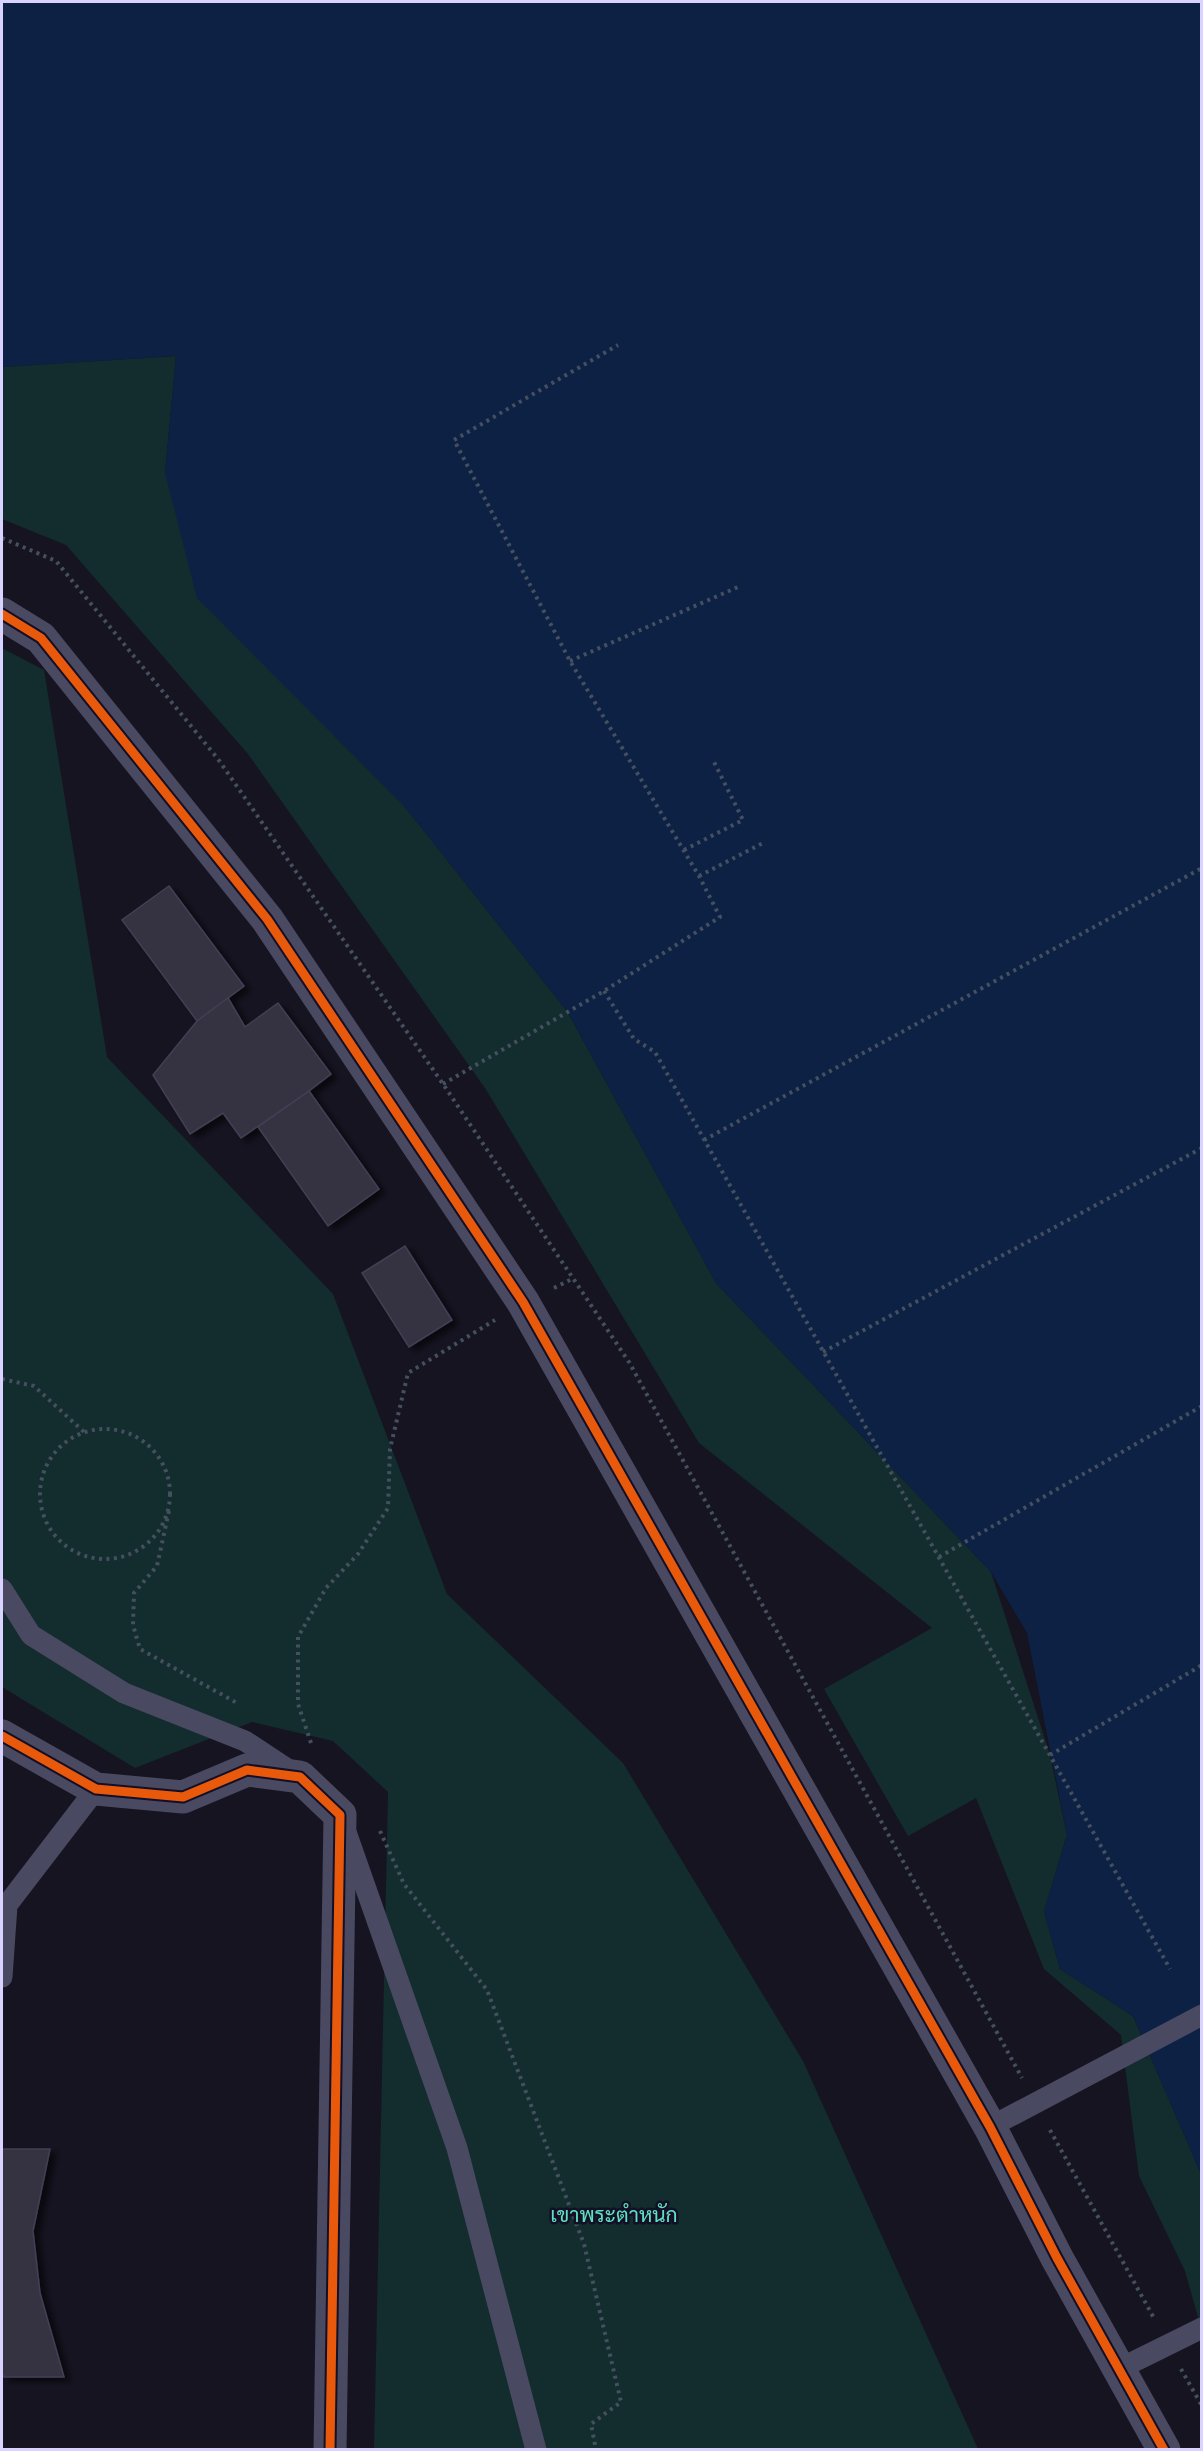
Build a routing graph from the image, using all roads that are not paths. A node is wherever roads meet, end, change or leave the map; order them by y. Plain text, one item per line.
1 (2, 614) edge
2 (2, 1589) edge
3 (2, 1736) edge
4 (300, 1777) junction
5 (96, 1789) junction
6 (340, 1815) junction
7 (2, 1977) edge
8 (1202, 2015) edge
9 (990, 2127) junction
10 (1202, 2328) edge
11 (1119, 2369) junction
12 (330, 2450) edge
13 (536, 2450) edge
14 (1164, 2450) edge

1 - 9 street
2 - 4 lane
3 - 5 street
4 - 5 street
4 - 6 street
5 - 7 lane
6 - 12 street
6 - 13 lane
8 - 9 lane
9 - 11 street
10 - 11 lane
11 - 14 street

